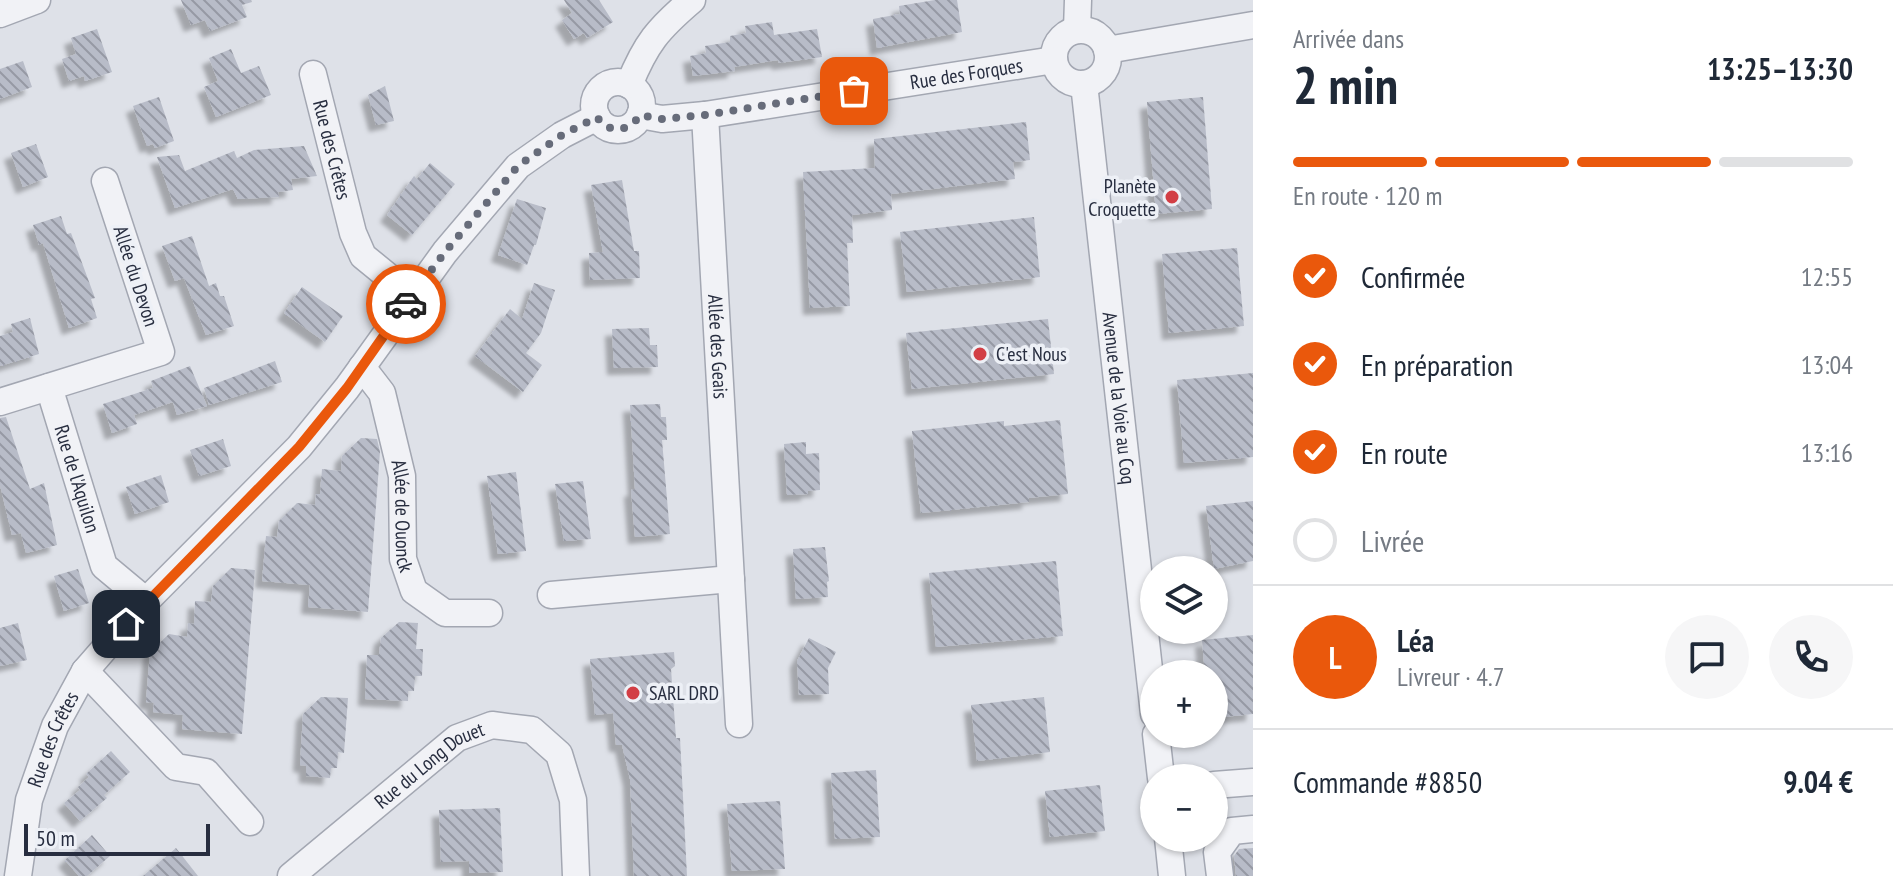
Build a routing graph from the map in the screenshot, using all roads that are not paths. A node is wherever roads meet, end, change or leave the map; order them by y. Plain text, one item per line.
1 (37, 0) edge
2 (692, 0) edge
3 (1078, 0) edge
4 (0, 14) edge
5 (1253, 25) edge
6 (1077, 30) junction
7 (1107, 50) junction
8 (1054, 60) junction
9 (313, 74) dead end
10 (1084, 84) junction
11 (629, 85) junction
12 (640, 115) junction
13 (705, 115) junction
14 (597, 117) junction
15 (105, 181) dead end
16 (412, 296) junction
17 (362, 367) junction
18 (49, 387) junction
19 (0, 402) edge
20 (731, 579) junction
21 (551, 595) dead end
22 (146, 601) junction
23 (489, 613) dead end
24 (1148, 660) edge
25 (85, 671) junction
26 (739, 724) dead end
27 (1253, 782) edge
28 (1228, 784) edge
29 (250, 822) dead end
30 (1253, 829) edge
31 (1169, 852) edge
32 (18, 876) edge
33 (291, 876) edge
34 (576, 876) edge
35 (1172, 876) edge
36 (1220, 876) edge

1 - 4 street
2 - 11 street
3 - 6 street
5 - 7 street
6 - 7 street
6 - 8 street
7 - 10 street
8 - 10 street
8 - 13 street, Rue des Forques
9 - 16 street, Rue des Crêtes
10 - 24 street, Avenue de la Voie au Coq
11 - 12 street
11 - 14 street
12 - 13 street, Rue des Forques
12 - 14 street
13 - 20 street, Allée des Geais
14 - 16 street, Rue des Crêtes
15 - 18 street, Allée du Devon
16 - 17 street, Rue des Crêtes
17 - 22 street, Rue des Crêtes
17 - 23 street, Allée de Ouonck
18 - 19 street
18 - 22 street, Rue de l'Aquilon
20 - 21 street
20 - 26 street, Allée des Geais
22 - 25 street, Rue des Crêtes
25 - 29 street
25 - 32 street, Rue des Crêtes
27 - 28 street
30 - 36 street
31 - 35 street
33 - 34 street, Rue du Long Douet

